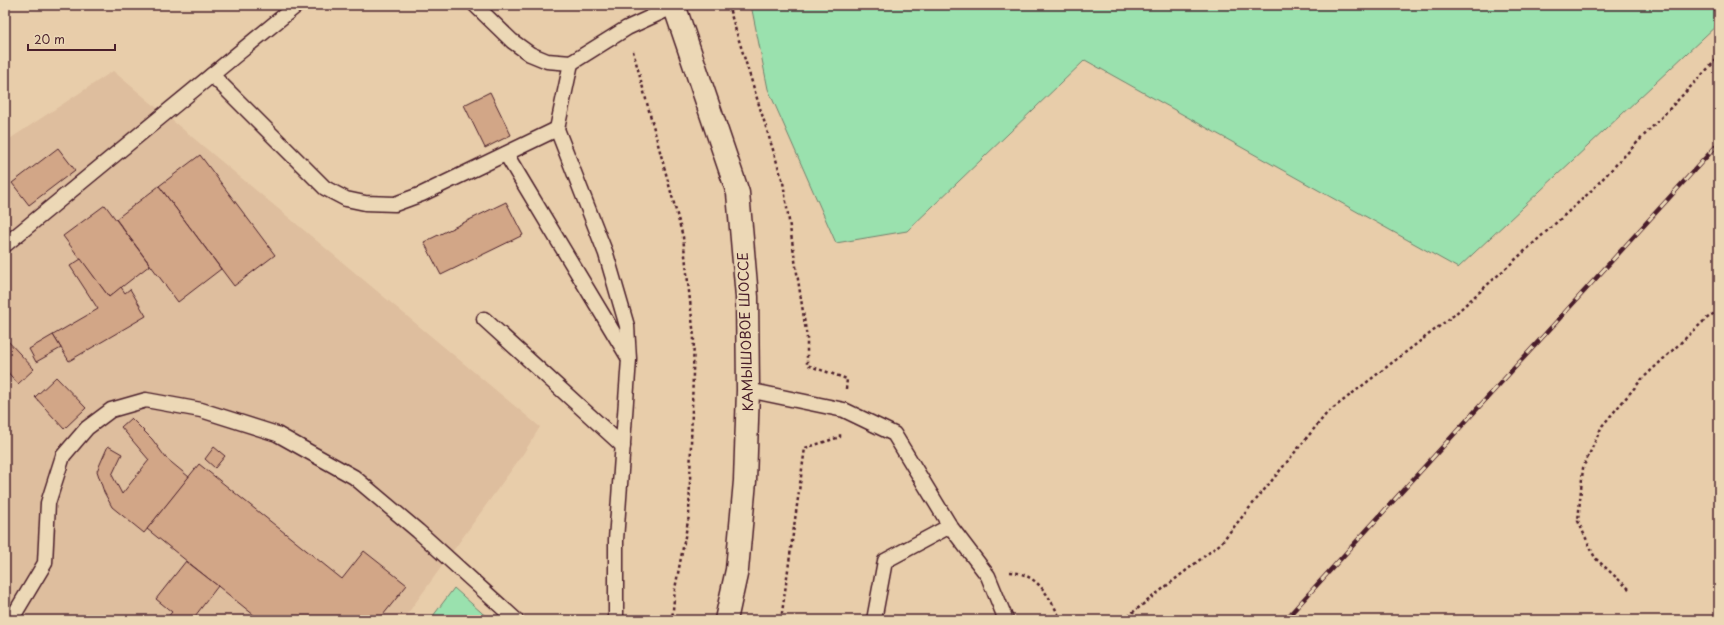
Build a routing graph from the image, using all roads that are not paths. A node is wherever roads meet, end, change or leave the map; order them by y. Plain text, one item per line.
1 (297, 5) edge
2 (475, 5) edge
3 (674, 6) edge
4 (571, 63) junction
5 (212, 75) junction
6 (557, 130) junction
7 (506, 154) junction
8 (5, 245) edge
9 (484, 319) dead end
10 (629, 359) junction
11 (748, 390) junction
12 (623, 446) junction
13 (950, 526) junction
14 (11, 620) edge
15 (516, 620) edge
16 (616, 620) edge
17 (726, 620) edge
18 (874, 620) edge
19 (1006, 620) edge

1 - 5 lane
2 - 4 lane
3 - 4 lane
3 - 11 main road, КАМЫШОВОЕ ШОССЕ
4 - 6 lane
5 - 7 lane
5 - 8 lane
6 - 7 lane
6 - 10 lane
7 - 10 lane
9 - 12 lane
10 - 12 lane
11 - 13 lane
11 - 17 main road, КАМЫШОВОЕ ШОССЕ
12 - 16 lane
13 - 18 lane
13 - 19 lane
14 - 15 lane

